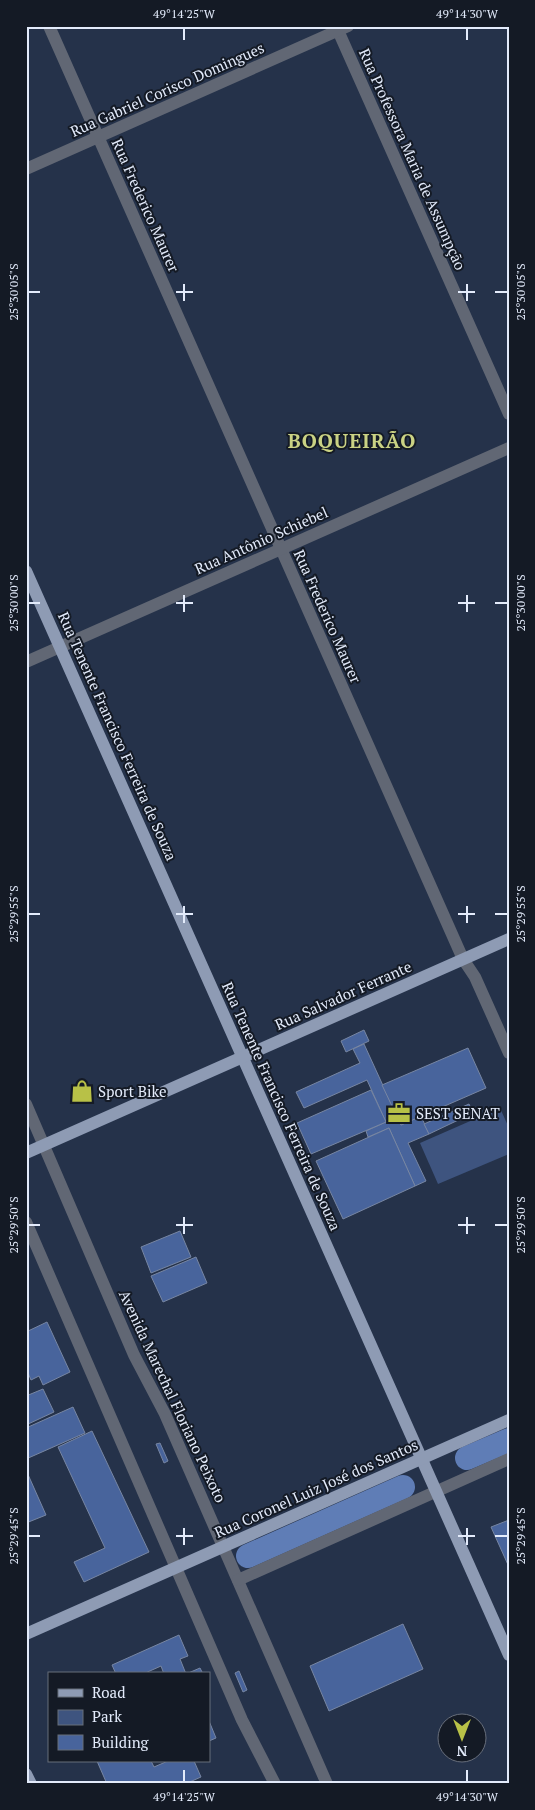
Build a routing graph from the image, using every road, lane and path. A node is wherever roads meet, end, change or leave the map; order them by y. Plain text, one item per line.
1 (49, 26) edge
2 (341, 28) edge
3 (98, 137) junction
4 (26, 169) edge
5 (509, 414) edge
6 (509, 448) edge
7 (281, 549) junction
8 (26, 571) edge
9 (60, 647) junction
10 (26, 662) edge
11 (509, 939) edge
12 (463, 959) junction
13 (509, 1053) edge
14 (242, 1057) junction
15 (26, 1104) edge
16 (44, 1145) junction
17 (26, 1153) edge
18 (26, 1222) edge
19 (509, 1420) edge
20 (422, 1459) junction
21 (509, 1459) edge
22 (436, 1492) junction
23 (223, 1547) junction
24 (176, 1568) junction
25 (238, 1580) junction
26 (26, 1634) edge
27 (509, 1655) edge
28 (26, 1774) edge
29 (31, 1784) edge
30 (275, 1784) edge
31 (327, 1784) edge

1 - 3 street, Rua Frederico Maurer
2 - 3 street, Rua Gabriel Corisco Domingues
2 - 5 street, Rua Professora Maria de Assumpção
3 - 4 street, Rua Gabriel Corisco Domingues
3 - 7 street, Rua Frederico Maurer
6 - 7 street, Rua Antônio Schiebel
7 - 9 street, Rua Antônio Schiebel
7 - 12 street, Rua Frederico Maurer
8 - 9 main road, Rua Tenente Francisco Ferreira de Souza
9 - 10 street, Rua Antônio Schiebel
9 - 14 main road, Rua Tenente Francisco Ferreira de Souza
11 - 12 main road, Rua Salvador Ferrante
12 - 13 street, Rua Frederico Maurer
12 - 14 main road, Rua Salvador Ferrante
14 - 16 main road, Rua Salvador Ferrante
14 - 20 main road, Rua Tenente Francisco Ferreira de Souza
15 - 16 street, Avenida Marechal Floriano Peixoto
16 - 17 main road, Rua Salvador Ferrante
16 - 23 street, Avenida Marechal Floriano Peixoto
18 - 24 street
19 - 20 main road, Rua Coronel Luiz José dos Santos
20 - 22 main road, Rua Tenente Francisco Ferreira de Souza
20 - 23 main road, Rua Coronel Luiz José dos Santos
21 - 22 street
22 - 25 street
22 - 27 main road, Rua Tenente Francisco Ferreira de Souza
23 - 24 main road, Rua Coronel Luiz José dos Santos
23 - 25 street, Avenida Marechal Floriano Peixoto
24 - 26 main road, Rua Coronel Luiz José dos Santos
24 - 30 street
25 - 31 street, Avenida Marechal Floriano Peixoto
28 - 29 main road

